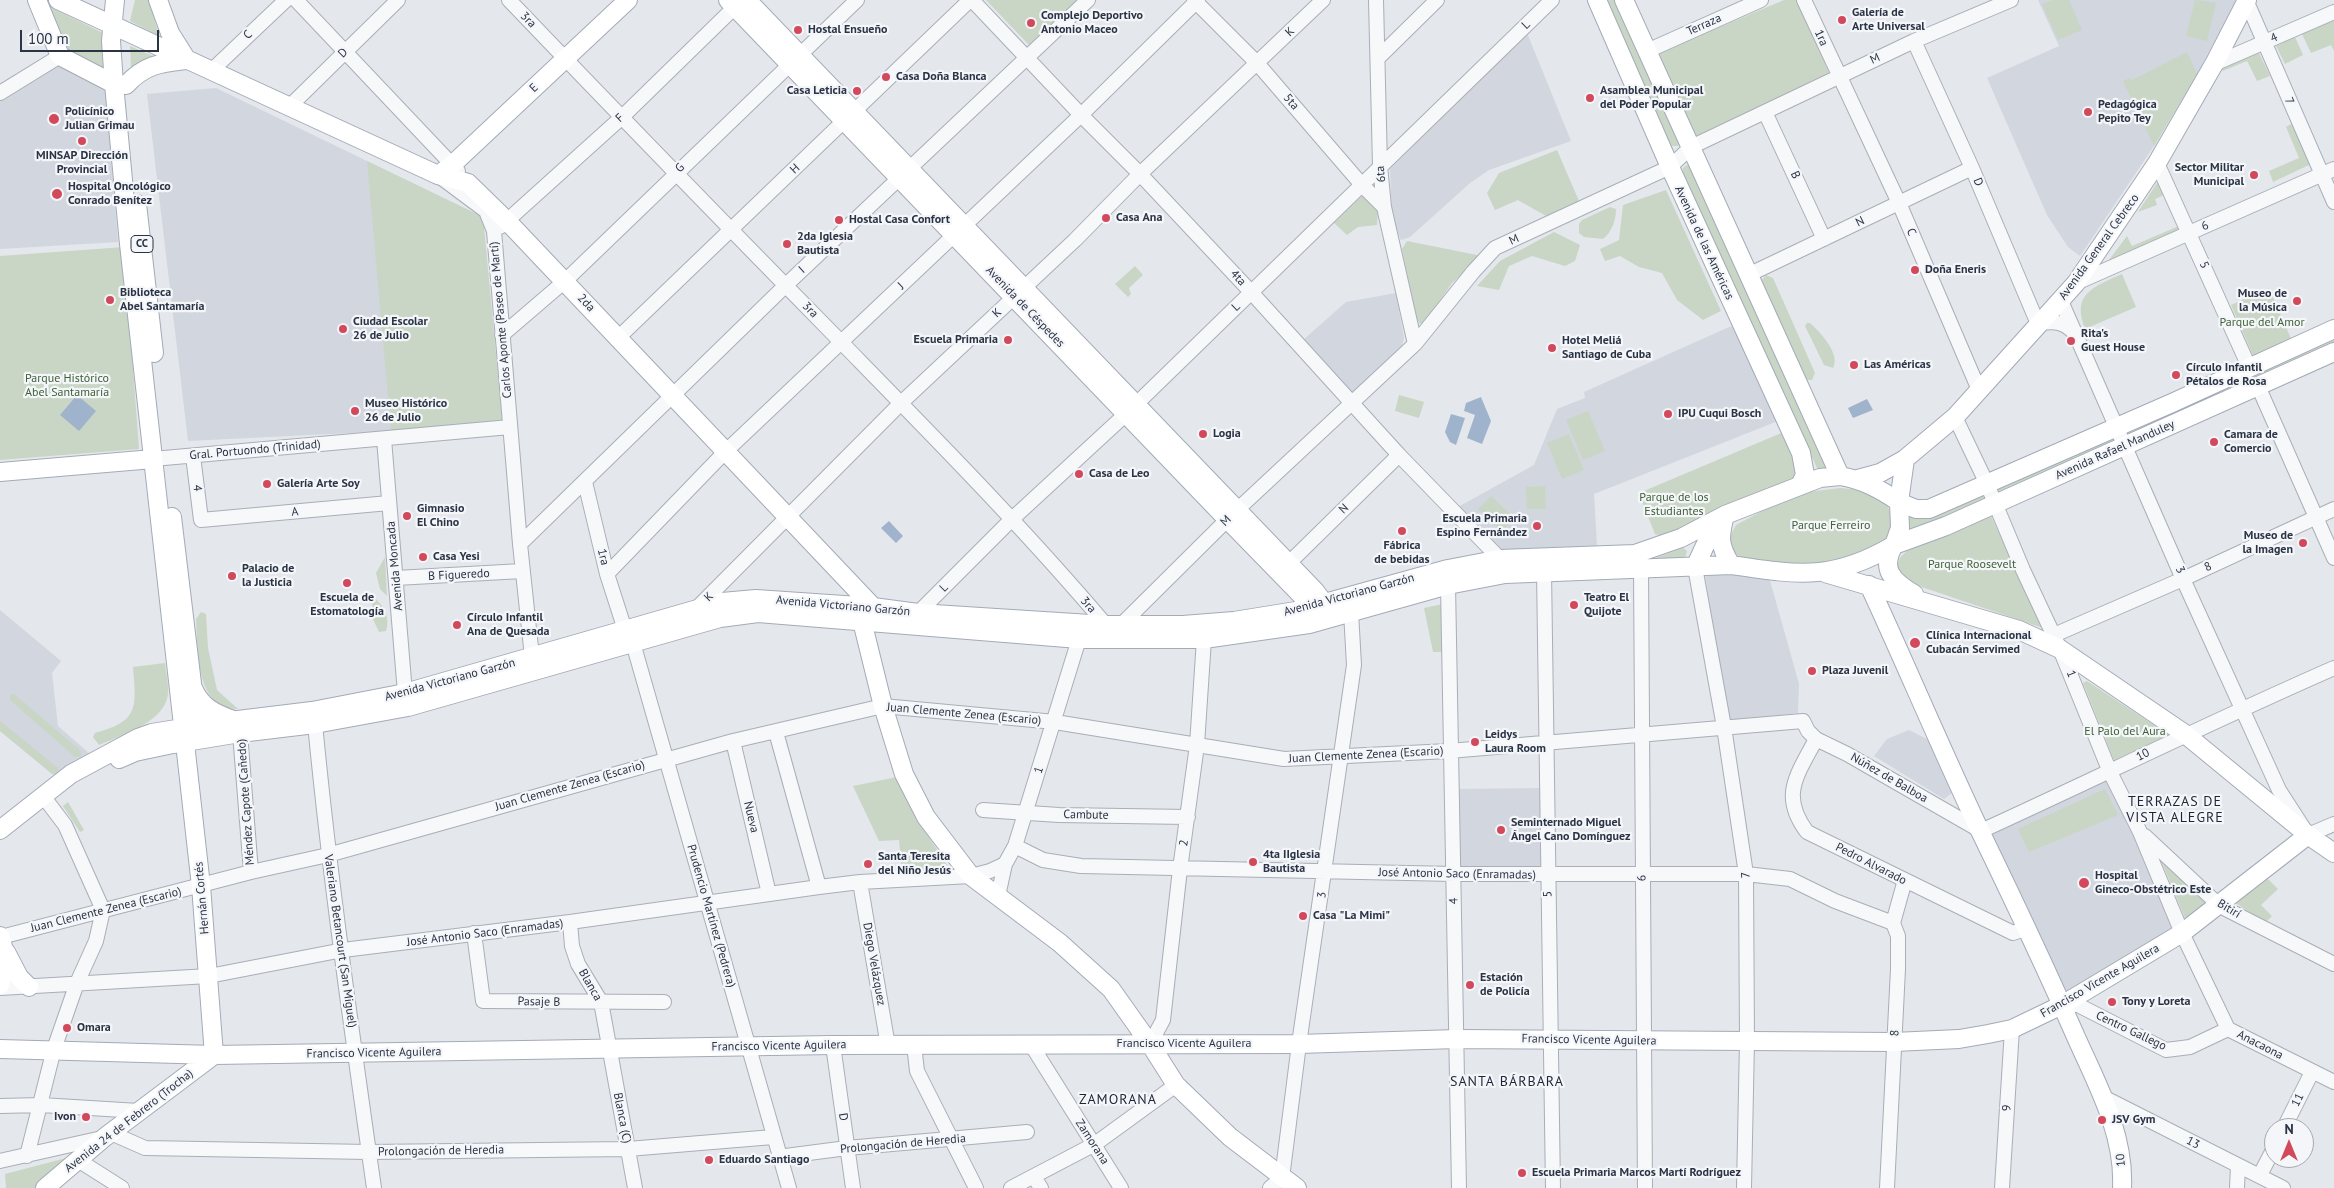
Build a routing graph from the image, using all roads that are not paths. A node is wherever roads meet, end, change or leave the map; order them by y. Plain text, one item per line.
1 (36, 0) edge
2 (107, 0) edge
3 (115, 0) edge
4 (127, 0) edge
5 (286, 0) edge
6 (296, 0) edge
7 (398, 0) edge
8 (509, 0) edge
9 (628, 0) edge
10 (857, 0) edge
11 (971, 0) edge
12 (1088, 0) edge
13 (1323, 0) edge
14 (1376, 0) edge
15 (1437, 0) edge
16 (1552, 0) edge
17 (1597, 0) edge
18 (1624, 0) edge
19 (1761, 0) edge
20 (1804, 0) edge
21 (2011, 0) edge
22 (2246, 0) edge
23 (1196, 1) edge
24 (738, 2) edge
25 (65, 3) edge
26 (163, 3) edge
27 (2334, 12) edge
28 (117, 27) junction
29 (1914, 41) junction
30 (2264, 42) junction
31 (345, 50) junction
32 (1647, 51) junction
33 (60, 56) junction
34 (1027, 58) junction
35 (1378, 58) junction
36 (565, 59) junction
37 (795, 59) junction
38 (187, 60) junction
39 (1258, 63) junction
40 (2214, 64) junction
41 (211, 70) junction
42 (1839, 77) junction
43 (120, 84) junction
44 (0, 93) edge
45 (289, 107) junction
46 (1765, 112) junction
47 (1080, 115) junction
48 (850, 116) junction
49 (621, 118) junction
50 (1692, 147) junction
51 (2157, 163) junction
52 (453, 164) junction
53 (1380, 166) junction
54 (1670, 167) junction
55 (1972, 168) junction
56 (2328, 172) edge
57 (676, 173) junction
58 (906, 174) junction
59 (1140, 174) junction
60 (438, 175) junction
61 (468, 184) junction
62 (1362, 185) junction
63 (2334, 202) edge
64 (1898, 203) junction
65 (1384, 206) junction
66 (501, 226) junction
67 (731, 228) junction
68 (959, 229) junction
69 (2190, 233) junction
70 (1824, 239) junction
71 (1748, 275) junction
72 (565, 281) junction
73 (2076, 283) junction
74 (786, 286) junction
75 (1020, 291) junction
76 (1251, 292) junction
77 (2061, 300) junction
78 (2038, 324) junction
79 (2334, 329) edge
80 (502, 335) junction
81 (2077, 336) junction
82 (619, 337) junction
83 (841, 343) junction
84 (1415, 344) junction
85 (2334, 352) edge
86 (2250, 368) junction
87 (2258, 386) junction
88 (1979, 390) junction
89 (672, 396) junction
90 (901, 403) junction
91 (1351, 403) junction
92 (1131, 409) junction
93 (1955, 417) junction
94 (510, 426) junction
95 (2117, 427) junction
96 (384, 439) junction
97 (2125, 445) junction
98 (725, 452) junction
99 (1399, 455) junction
100 (193, 456) junction
101 (159, 459) junction
102 (1905, 459) junction
103 (0, 472) edge
104 (1840, 476) junction
105 (1858, 479) junction
106 (585, 482) junction
107 (1987, 484) junction
108 (1800, 485) junction
109 (1899, 502) junction
110 (389, 503) junction
111 (1995, 503) junction
112 (2334, 508) edge
113 (1232, 515) junction
114 (1721, 517) junction
115 (2316, 517) junction
116 (788, 518) junction
117 (201, 520) joint
118 (1012, 520) junction
119 (1681, 538) junction
120 (520, 544) junction
121 (1894, 544) junction
122 (2334, 558) edge
123 (1500, 559) junction
124 (1289, 563) junction
125 (1731, 565) junction
126 (1690, 567) junction
127 (1641, 568) junction
128 (522, 571) junction
129 (1544, 571) junction
130 (1825, 573) junction
131 (606, 574) junction
132 (396, 578) junction
133 (2183, 578) junction
134 (1448, 585) junction
135 (1869, 585) junction
136 (1930, 603) junction
137 (1329, 605) junction
138 (697, 608) junction
139 (918, 613) junction
140 (868, 614) junction
141 (1113, 625) junction
142 (636, 638) junction
143 (1079, 639) junction
144 (1204, 639) junction
145 (2057, 642) junction
146 (532, 657) junction
147 (2334, 668) edge
148 (185, 685) junction
149 (405, 693) junction
150 (883, 706) junction
151 (2243, 708) junction
152 (1803, 721) joint
153 (1055, 722) junction
154 (315, 724) junction
155 (237, 726) junction
156 (1724, 727) junction
157 (189, 732) junction
158 (776, 732) junction
159 (152, 733) junction
160 (2185, 734) junction
161 (1642, 735) junction
162 (1816, 739) junction
163 (733, 740) junction
164 (1548, 742) junction
165 (1197, 745) junction
166 (1449, 751) junction
167 (1342, 758) junction
168 (666, 759) junction
169 (2110, 772) junction
170 (45, 799) junction
171 (983, 810) dead end
172 (1025, 813) junction
173 (1188, 817) junction
174 (6, 823) edge
175 (2334, 824) edge
176 (1980, 831) junction
177 (2140, 832) junction
178 (2308, 835) junction
179 (0, 843) edge
180 (1015, 846) junction
181 (2334, 853) edge
182 (328, 855) junction
183 (1005, 864) junction
184 (1180, 869) junction
185 (251, 872) junction
186 (1326, 872) junction
187 (1454, 874) junction
188 (1746, 874) junction
189 (1548, 875) junction
190 (1642, 875) junction
191 (971, 876) junction
192 (1905, 880) junction
193 (860, 882) junction
194 (201, 886) junction
195 (819, 887) junction
196 (769, 894) junction
197 (998, 896) junction
198 (706, 902) junction
199 (2220, 906) junction
200 (103, 910) junction
201 (570, 922) junction
202 (1893, 923) junction
203 (2028, 928) junction
204 (474, 933) junction
205 (2182, 933) junction
206 (1, 940) edge
207 (343, 950) junction
208 (2334, 964) edge
209 (209, 976) junction
210 (77, 983) junction
211 (0, 987) edge
212 (29, 987) junction
213 (601, 1002) junction
214 (664, 1002) dead end
215 (2062, 1005) junction
216 (2012, 1029) junction
217 (2228, 1029) junction
218 (1457, 1039) junction
219 (1552, 1039) junction
220 (1747, 1041) junction
221 (1644, 1042) junction
222 (1894, 1042) junction
223 (1150, 1044) junction
224 (1299, 1044) junction
225 (833, 1045) junction
226 (914, 1045) junction
227 (747, 1046) junction
228 (888, 1046) junction
229 (1032, 1046) junction
230 (609, 1048) junction
231 (0, 1049) edge
232 (54, 1049) junction
233 (356, 1054) junction
234 (214, 1055) junction
235 (2312, 1072) junction
236 (2334, 1082) edge
237 (1176, 1085) junction
238 (2102, 1097) junction
239 (41, 1105) junction
240 (0, 1106) edge
241 (139, 1111) junction
242 (2289, 1118) edge
243 (1027, 1132) dead end
244 (108, 1135) junction
245 (773, 1137) junction
246 (952, 1140) junction
247 (1094, 1144) junction
248 (848, 1148) junction
249 (628, 1149) junction
250 (369, 1152) junction
251 (27, 1156) junction
252 (778, 1157) junction
253 (78, 1160) junction
254 (0, 1161) edge
255 (2238, 1166) junction
256 (2264, 1167) edge
257 (2260, 1175) junction
258 (1038, 1183) edge
259 (1276, 1183) edge
260 (45, 1188) edge
261 (122, 1188) edge
262 (374, 1188) edge
263 (635, 1188) edge
264 (789, 1188) edge
265 (853, 1188) edge
266 (976, 1188) edge
267 (1010, 1188) edge
268 (1120, 1188) edge
269 (1297, 1188) edge
270 (1459, 1188) edge
271 (1553, 1188) edge
272 (1645, 1188) edge
273 (1744, 1188) edge
274 (1887, 1188) edge
275 (2002, 1188) edge
276 (2122, 1188) edge
277 (2237, 1188) edge
278 (2284, 1188) edge

1 - 33 main road
2 - 25 main road
3 - 28 main road, CC
4 - 28 main road, CC
5 - 41 street, C
6 - 31 street, 2da
7 - 31 street, D
8 - 36 street, 3ra
9 - 36 main road, E
10 - 37 street, G
11 - 34 street, 4ta
11 - 48 street, H
12 - 34 street, I
13 - 39 street, K
14 - 35 street, 6ta
15 - 35 street
16 - 53 street, L
17 - 54 main road, Avenida de las Américas
18 - 32 main road
19 - 32 street, Terraza
20 - 42 street, 1ra
21 - 29 street, M
22 - 30 street, 7
22 - 40 main road, Avenida General Cebreco
23 - 39 street, 5ta
23 - 47 street, J
24 - 37 main road, Avenida de Céspedes
24 - 49 street, F
25 - 28 main road, Carlos Aponte (Paseo de Martí)
26 - 38 main road
27 - 30 street, 4
28 - 38 main road, Carlos Aponte (Paseo de Martí)
28 - 43 main road, CC
29 - 42 street, M
29 - 55 street, D
30 - 40 street, 4
30 - 56 street, 7
31 - 45 street, D
31 - 52 street, 2da
32 - 50 main road
33 - 43 main road
33 - 44 street
34 - 47 street, 4ta
34 - 58 street, I
35 - 53 street, 6ta
36 - 49 street, 3ra
36 - 52 main road, E
37 - 48 main road, Avenida de Céspedes
37 - 57 street, G
38 - 41 main road, Carlos Aponte (Paseo de Martí)
38 - 43 main road
39 - 59 street, K
39 - 62 street, 5ta
40 - 51 main road, Avenida General Cebreco
41 - 45 main road, Carlos Aponte (Paseo de Martí)
42 - 46 street, M
42 - 64 street, C
43 - 101 main road, CC
45 - 60 main road, Carlos Aponte (Paseo de Martí)
46 - 50 street, M
46 - 70 street, B
47 - 59 street, 4ta
47 - 68 street, J
48 - 58 main road, Avenida de Céspedes
48 - 67 street, H
49 - 57 street, 3ra
49 - 66 street, F
50 - 54 street, M
50 - 71 main road
51 - 69 street, 5
51 - 73 main road, Avenida General Cebreco
52 - 60 main road, E
52 - 61 street, 2da
53 - 62 street, L
53 - 65 street, 6ta
54 - 84 street, M
54 - 108 main road, Avenida de las Américas
55 - 64 street, N
55 - 78 street, D
56 - 63 street, 7
56 - 69 street, 6
57 - 67 street, 3ra
57 - 72 street, G
58 - 68 main road, Avenida de Céspedes
58 - 74 street, I
59 - 75 street, K
59 - 76 street, 4ta
60 - 61 main road
60 - 66 street, Carlos Aponte (Paseo de Martí)
61 - 66 main road, 2da
62 - 65 street, 5ta
62 - 76 street, L
64 - 70 street, N
64 - 88 street, C
65 - 84 street, 6ta
66 - 72 main road, 2da
66 - 80 street, Carlos Aponte (Paseo de Martí)
67 - 74 street, 3ra
67 - 82 street, H
68 - 75 main road, Avenida de Céspedes
68 - 83 street, J
69 - 73 street, 6
69 - 86 street, 5
70 - 71 street, N
71 - 104 main road
72 - 80 street, G
72 - 82 main road, 2da
73 - 77 main road, Avenida General Cebreco
74 - 83 street, 3ra
74 - 89 street, I
75 - 90 street, K
75 - 92 main road, Avenida de Céspedes
76 - 91 street, 4ta
76 - 92 street, L
77 - 78 main road, Avenida General Cebreco
77 - 81 street, 3
78 - 81 street
78 - 88 main road, Avenida General Cebreco
79 - 86 main road, Avenida Rafael Manduley
80 - 94 street, Carlos Aponte (Paseo de Martí)
81 - 95 street, 3
82 - 89 main road, 2da
83 - 90 street, 3ra
83 - 98 street, J
84 - 91 street, M
85 - 87 main road, Avenida Rafael Manduley
86 - 95 main road, Avenida Rafael Manduley
87 - 97 main road, Avenida Rafael Manduley
87 - 115 street
88 - 93 main road, Avenida General Cebreco
89 - 98 main road, 2da
89 - 106 street, I
90 - 116 street, K
90 - 118 street, 3ra
91 - 99 street, 4ta
91 - 113 street, M
92 - 113 main road, Avenida de Céspedes
92 - 118 street, L
93 - 102 main road, Avenida General Cebreco
93 - 107 street, 1
94 - 96 street, Gral. Portuondo (Trinidad)
94 - 120 street, Carlos Aponte (Paseo de Martí)
95 - 97 street, 3
95 - 107 main road, Avenida Rafael Manduley
96 - 100 street, Gral. Portuondo (Trinidad)
96 - 110 street, Avenida Moncada
97 - 111 main road, Avenida Rafael Manduley
97 - 133 street, 3
98 - 116 main road, 2da
98 - 131 street, J
99 - 123 street, 4ta
99 - 124 street, N
100 - 101 street, Gral. Portuondo (Trinidad)
100 - 117 street, 4
101 - 103 main road, Gral. Portuondo (Trinidad)
101 - 148 main road, CC
102 - 105 main road, Avenida General Cebreco
102 - 109 main road
104 - 105 main road, Avenida Victoriano Garzón
104 - 108 main road, Avenida Victoriano Garzón
105 - 109 main road, Avenida Rafael Manduley
106 - 120 street, I
106 - 131 street, 1ra
107 - 109 main road, Avenida Rafael Manduley
107 - 111 street, 1
108 - 114 main road, Avenida Victoriano Garzón
109 - 121 main road
110 - 117 street, A
110 - 132 street, Avenida Moncada
111 - 121 main road, Avenida Rafael Manduley
111 - 145 street, 1
112 - 115 street, 8
113 - 124 main road, Avenida de Céspedes
113 - 137 main road, Avenida de Céspedes
113 - 141 street, M
114 - 119 main road, Avenida Victoriano Garzón
114 - 125 main road
114 - 126 main road
115 - 122 street
115 - 133 street, 8
116 - 138 street, K
116 - 140 main road, 2da
118 - 139 street, L
118 - 141 street, 3ra
119 - 123 main road, Avenida Victoriano Garzón
119 - 126 main road
120 - 128 street, Carlos Aponte (Paseo de Martí)
121 - 130 main road, Avenida Rafael Manduley
121 - 136 main road
123 - 137 main road, Avenida Victoriano Garzón
124 - 137 main road, Avenida de Céspedes
125 - 126 main road, Avenida Victoriano Garzón
125 - 130 main road, Avenida Victoriano Garzón
126 - 127 main road, Avenida Victoriano Garzón
126 - 156 street, 7
127 - 129 main road, Avenida Victoriano Garzón
127 - 161 street, 6
128 - 132 street, B Figueredo
128 - 146 street, Carlos Aponte (Paseo de Martí)
129 - 134 main road, Avenida Victoriano Garzón
129 - 164 street, 5
130 - 135 main road
131 - 142 street, 1ra
132 - 149 street, Avenida Moncada
133 - 145 street, 8
133 - 151 street, 3
134 - 137 main road, Avenida Victoriano Garzón
134 - 166 street, 4
135 - 136 main road
135 - 176 main road, 10
136 - 145 main road
137 - 141 main road, Avenida Victoriano Garzón
137 - 144 main road, Avenida Victoriano Garzón
137 - 167 street, 3
138 - 140 main road, Avenida Victoriano Garzón
138 - 142 main road, Avenida Victoriano Garzón
138 - 142 main road
139 - 140 main road, Avenida Victoriano Garzón
139 - 141 main road, Avenida Victoriano Garzón
140 - 142 main road, Avenida Victoriano Garzón
140 - 143 main road, Avenida Victoriano Garzón
140 - 150 main road
142 - 146 main road, Avenida Victoriano Garzón
142 - 154 main road, Avenida Victoriano Garzón
142 - 168 street, Prudencio Martínez (Pedrera)
143 - 144 main road, Avenida Victoriano Garzón
143 - 153 street, 1
144 - 165 street, 2
145 - 160 main road
145 - 169 street, 1
146 - 149 main road, Avenida Victoriano Garzón
147 - 151 street, 10
148 - 155 main road
148 - 157 main road, Hernán Cortés
148 - 159 main road, CC
149 - 155 main road, Avenida Victoriano Garzón
150 - 153 street, Juan Clemente Zenea (Escario)
150 - 158 street, Juan Clemente Zenea (Escario)
150 - 191 main road
151 - 160 street, 10
151 - 178 street, 3
152 - 156 street, Juan Clemente Zenea (Escario)
152 - 162 street, Núñez de Balboa
153 - 165 street, Juan Clemente Zenea (Escario)
153 - 172 street, 1
154 - 155 main road, Avenida Victoriano Garzón
154 - 182 street, Valeriano Betancourt (San Miguel)
155 - 157 main road, Avenida Victoriano Garzón
155 - 185 street, Méndez Capote (Cañedo)
156 - 161 street, Juan Clemente Zenea (Escario)
156 - 188 street, 7
157 - 159 main road, Avenida Victoriano Garzón
157 - 170 main road, Avenida Victoriano Garzón
157 - 194 main road, Hernán Cortés
158 - 163 street, Juan Clemente Zenea (Escario)
158 - 195 street
159 - 170 main road, Avenida Victoriano Garzón
160 - 169 street, 10
160 - 178 main road
161 - 164 street, Juan Clemente Zenea (Escario)
161 - 190 street, 6
162 - 176 street, Núñez de Balboa
162 - 192 street, Pedro Alvarado
163 - 168 street, Juan Clemente Zenea (Escario)
163 - 196 street, Nueva
164 - 166 street, Juan Clemente Zenea (Escario)
164 - 189 street, 5
165 - 167 street, Juan Clemente Zenea (Escario)
165 - 173 street, 2
166 - 167 street, Juan Clemente Zenea (Escario)
166 - 187 street, 4
167 - 186 street, 3
168 - 182 street, Juan Clemente Zenea (Escario)
168 - 198 street, Prudencio Martínez (Pedrera)
169 - 176 street, 10
169 - 177 street, 1
170 - 174 main road, Avenida Victoriano Garzón
170 - 200 street
171 - 172 street, Cambute
172 - 173 street, Cambute
172 - 180 street, 1
173 - 184 street, 2
174 - 179 main road, Avenida Victoriano Garzón
175 - 178 street
176 - 203 main road, 10
177 - 199 street, Bitirí
177 - 205 street, 1
178 - 181 main road
178 - 199 main road, Francisco Vicente Aguilera
180 - 183 street, 1
180 - 184 street, José Antonio Saco (Enramadas)
182 - 185 street, Juan Clemente Zenea (Escario)
182 - 207 street, Valeriano Betancourt (San Miguel)
183 - 191 street
183 - 197 street, 1
184 - 186 street, José Antonio Saco (Enramadas)
184 - 223 street, 2
185 - 194 street, Juan Clemente Zenea (Escario)
186 - 187 street, José Antonio Saco (Enramadas)
186 - 224 street, 3
187 - 189 street, José Antonio Saco (Enramadas)
187 - 218 street, 4
188 - 190 street, José Antonio Saco (Enramadas)
188 - 202 street, José Antonio Saco (Enramadas)
188 - 220 street, 7
189 - 190 street, José Antonio Saco (Enramadas)
189 - 219 street, 5
190 - 221 street, 6
191 - 193 street, José Antonio Saco (Enramadas)
191 - 197 main road
192 - 202 street, 8
192 - 203 street, Pedro Alvarado
193 - 195 street, José Antonio Saco (Enramadas)
193 - 228 street, Diego Velázquez
194 - 200 street, Juan Clemente Zenea (Escario)
194 - 209 main road, Hernán Cortés
195 - 196 street, José Antonio Saco (Enramadas)
196 - 198 street, José Antonio Saco (Enramadas)
197 - 223 main road
198 - 201 street, José Antonio Saco (Enramadas)
198 - 227 street, Prudencio Martínez (Pedrera)
199 - 205 main road, Francisco Vicente Aguilera
199 - 208 street, Bitirí
200 - 206 street, Juan Clemente Zenea (Escario)
200 - 210 street
201 - 204 street, José Antonio Saco (Enramadas)
201 - 213 street, Blanca
202 - 222 street, 8
203 - 215 main road, 10
204 - 207 street, José Antonio Saco (Enramadas)
204 - 213 street, Pasaje B
205 - 215 main road, Francisco Vicente Aguilera
205 - 217 street, Anacaona
206 - 211 main road
206 - 212 main road
207 - 209 street, José Antonio Saco (Enramadas)
207 - 233 street, Valeriano Betancourt (San Miguel)
209 - 210 street, José Antonio Saco (Enramadas)
209 - 234 main road, Hernán Cortés
210 - 212 street, José Antonio Saco (Enramadas)
210 - 232 street
211 - 212 street, José Antonio Saco (Enramadas)
213 - 214 street, Pasaje B
213 - 230 street, Blanca
215 - 216 main road, Francisco Vicente Aguilera
215 - 217 street, Centro Gallego
215 - 238 main road, 10
216 - 222 main road, Francisco Vicente Aguilera
216 - 275 street, 9
217 - 235 street, Anacaona
218 - 219 main road, Francisco Vicente Aguilera
218 - 224 main road, Francisco Vicente Aguilera
218 - 270 street, 4
219 - 221 main road, Francisco Vicente Aguilera
219 - 271 street, 5
220 - 221 main road, Francisco Vicente Aguilera
220 - 222 main road, Francisco Vicente Aguilera
220 - 273 street, 7
221 - 272 street, 6
222 - 274 street, 8
223 - 224 main road, Francisco Vicente Aguilera
223 - 229 main road, Francisco Vicente Aguilera
223 - 237 main road
224 - 259 street, 3
225 - 227 main road, Francisco Vicente Aguilera
225 - 228 main road, Francisco Vicente Aguilera
225 - 248 street, D
226 - 228 main road, Francisco Vicente Aguilera
226 - 229 main road, Francisco Vicente Aguilera
226 - 246 street
227 - 230 main road, Francisco Vicente Aguilera
227 - 245 street, Prudencio Martínez (Pedrera)
229 - 247 street, Zamorana
230 - 233 main road, Francisco Vicente Aguilera
230 - 249 street, Blanca (C)
231 - 232 main road, Francisco Vicente Aguilera
232 - 234 main road, Francisco Vicente Aguilera
232 - 239 street
233 - 234 main road, Francisco Vicente Aguilera
233 - 250 street, Valeriano Betancourt (San Miguel)
234 - 241 main road, Avenida 24 de Febrero (Trocha)
235 - 236 street, Anacaona
235 - 242 street, 11
237 - 247 street
237 - 259 main road
238 - 255 street, 13
238 - 276 main road, 10
239 - 240 street
239 - 241 street
239 - 251 street
241 - 244 main road, Avenida 24 de Febrero (Trocha)
243 - 246 street, Prolongación de Heredia
244 - 250 street, Prolongación de Heredia
244 - 251 street
244 - 253 main road, Avenida 24 de Febrero (Trocha)
245 - 249 street, Prolongación de Heredia
245 - 252 street, Prudencio Martínez (Pedrera)
246 - 248 street, Prolongación de Heredia
246 - 266 street
247 - 258 street
247 - 268 street, Zamorana
248 - 252 street, Prolongación de Heredia
248 - 265 street, D
249 - 250 street, Prolongación de Heredia
249 - 263 street, Blanca (C)
250 - 262 street, Valeriano Betancourt (San Miguel)
251 - 254 street
252 - 264 street, Prudencio Martínez (Pedrera)
253 - 260 main road, Avenida 24 de Febrero (Trocha)
253 - 261 street
255 - 257 street, 13
255 - 277 street
256 - 257 street
257 - 278 street, 13
258 - 267 street
259 - 269 main road

